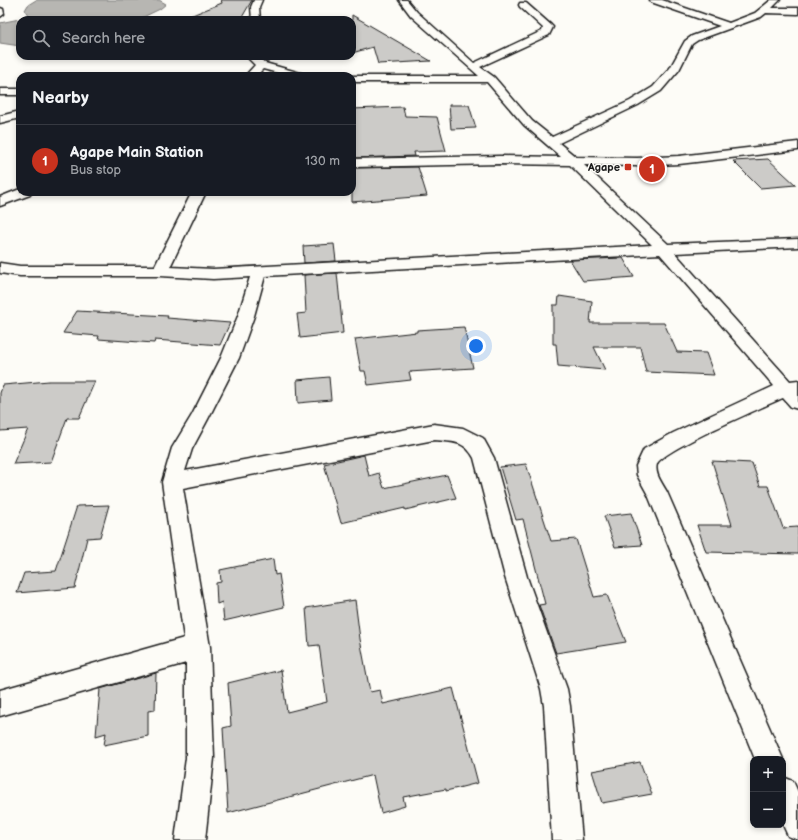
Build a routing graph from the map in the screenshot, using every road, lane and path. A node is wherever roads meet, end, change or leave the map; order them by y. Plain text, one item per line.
1 (258, 0) edge
2 (403, 0) edge
3 (654, 0) edge
4 (776, 0) edge
5 (523, 5) dead end
6 (764, 10) junction
7 (0, 11) edge
8 (798, 11) edge
9 (0, 14) edge
10 (256, 16) edge
11 (730, 26) junction
12 (255, 60) edge
13 (261, 65) junction
14 (473, 68) junction
15 (254, 72) edge
16 (286, 72) edge
17 (356, 79) edge
18 (490, 79) junction
19 (0, 92) edge
20 (16, 92) edge
21 (16, 115) edge
22 (0, 120) edge
23 (551, 142) junction
24 (798, 146) edge
25 (573, 161) junction
26 (356, 163) edge
27 (16, 196) edge
28 (197, 196) edge
29 (0, 202) edge
30 (798, 243) edge
31 (664, 249) junction
32 (0, 268) edge
33 (160, 271) junction
34 (259, 272) junction
35 (794, 392) edge
36 (172, 482) junction
37 (198, 647) junction
38 (0, 703) edge
39 (768, 756) edge
40 (783, 792) edge
41 (798, 826) edge
42 (190, 840) edge
43 (567, 840) edge

1 - 10 street
2 - 14 street
3 - 11 street
4 - 6 street
5 - 14 street
6 - 8 street
6 - 11 street
7 - 9 street
11 - 23 street
12 - 13 street
13 - 15 street
13 - 16 street
14 - 18 street
17 - 18 street
18 - 23 street
19 - 20 street
21 - 22 street
23 - 25 street
24 - 25 street
25 - 26 street
25 - 31 street
27 - 29 street
28 - 33 street
30 - 31 street
31 - 34 street
31 - 35 street
32 - 33 street
33 - 34 street
34 - 36 street
35 - 39 street
36 - 37 street
36 - 43 street
37 - 38 street
37 - 42 street
40 - 41 street

